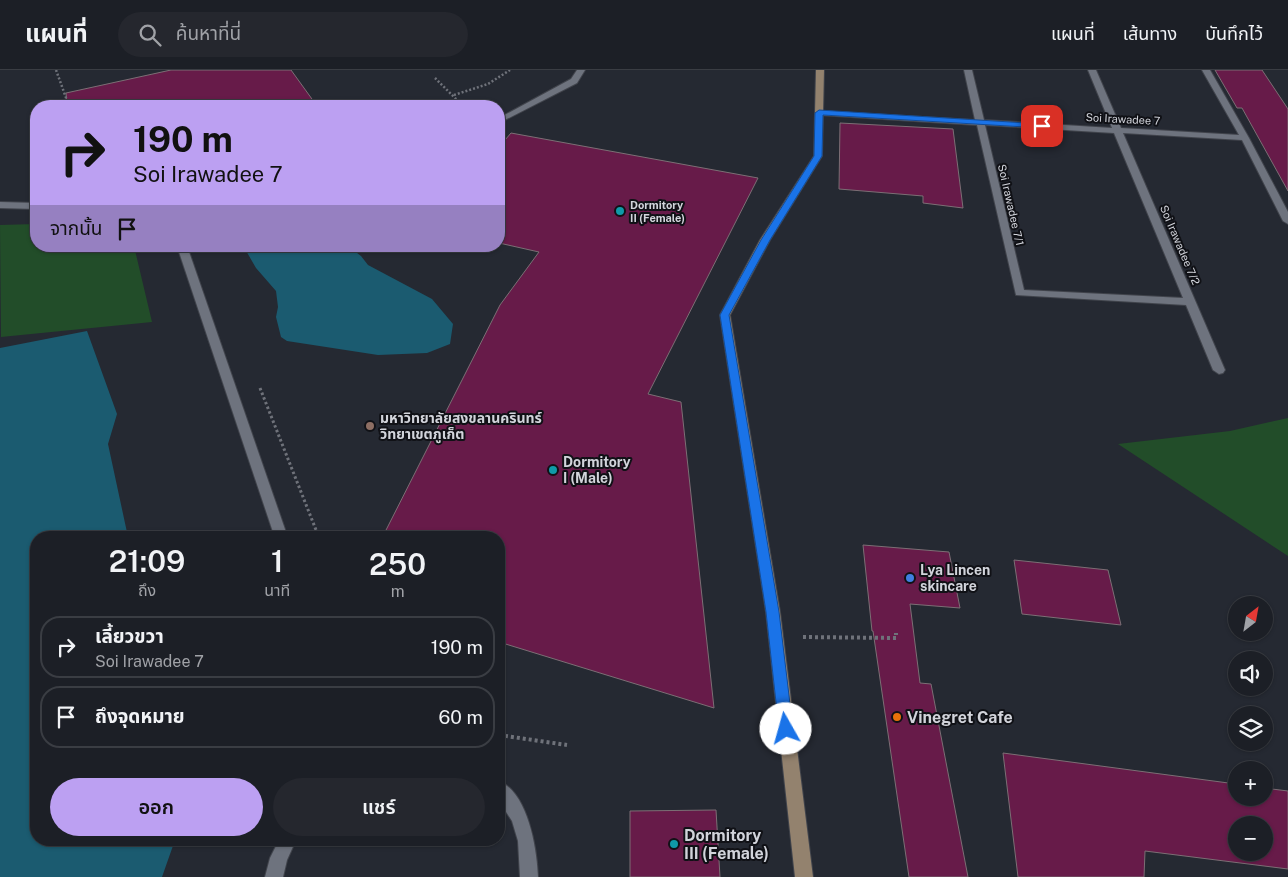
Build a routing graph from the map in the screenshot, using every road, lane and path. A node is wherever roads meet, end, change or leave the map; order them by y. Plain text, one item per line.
1 (56, 70) edge
2 (510, 70) edge
3 (581, 70) edge
4 (820, 70) edge
5 (968, 70) edge
6 (1092, 70) edge
7 (1206, 70) edge
8 (435, 78) dead end
9 (454, 95) junction
10 (67, 100) edge
11 (458, 100) edge
12 (819, 113) junction
13 (505, 118) edge
14 (980, 122) junction
15 (1118, 130) junction
16 (1245, 138) junction
17 (0, 205) edge
18 (30, 206) edge
19 (1288, 221) edge
20 (184, 252) edge
21 (1191, 302) junction
22 (1219, 370) dead end
23 (280, 531) edge
24 (896, 632) dead end
25 (775, 636) junction
26 (505, 736) edge
27 (567, 745) dead end
28 (505, 795) edge
29 (285, 846) edge
30 (274, 877) edge
31 (529, 877) edge
32 (804, 877) edge

1 - 10 path
2 - 9 path
3 - 13 street
4 - 12 street
5 - 14 street, Soi Irawadee 7/1
6 - 15 street, Soi Irawadee 7/2
7 - 16 street
8 - 9 path
9 - 11 path
12 - 14 street, Soi Irawadee 7
12 - 25 street
14 - 15 street, Soi Irawadee 7
14 - 21 street, Soi Irawadee 7/1
15 - 16 street, Soi Irawadee 7
15 - 21 street, Soi Irawadee 7/2
16 - 19 street
17 - 18 street
20 - 23 street
21 - 22 street, Soi Irawadee 7/2
24 - 25 path
25 - 32 street
26 - 27 path
28 - 31 street
29 - 30 street

